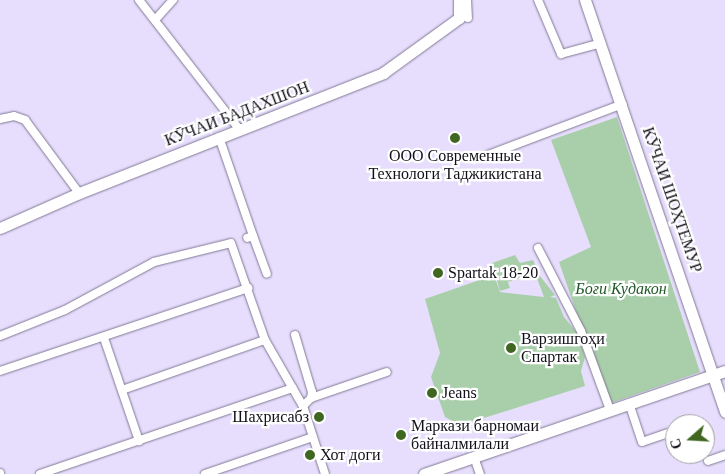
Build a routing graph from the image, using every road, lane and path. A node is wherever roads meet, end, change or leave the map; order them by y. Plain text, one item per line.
1 (139, 0) edge
2 (173, 0) edge
3 (459, 0) edge
4 (467, 0) edge
5 (538, 0) edge
6 (585, 0) edge
7 (468, 18) dead end
8 (155, 20) junction
9 (594, 45) dead end
10 (623, 104) junction
11 (0, 119) edge
12 (240, 130) junction
13 (219, 137) junction
14 (488, 155) dead end
15 (79, 193) junction
16 (0, 228) edge
17 (538, 248) dead end
18 (267, 274) dead end
19 (248, 288) junction
20 (295, 335) dead end
21 (0, 336) edge
22 (104, 338) junction
23 (266, 340) junction
24 (0, 371) edge
25 (387, 372) dead end
26 (719, 373) edge
27 (293, 388) junction
28 (122, 390) junction
29 (311, 398) junction
30 (629, 404) junction
31 (302, 406) junction
32 (610, 410) junction
33 (725, 412) edge
34 (665, 434) edge
35 (313, 437) junction
36 (139, 441) junction
37 (474, 457) junction
38 (40, 474) edge
39 (205, 474) edge
40 (325, 474) edge
41 (424, 474) edge
42 (480, 474) edge

1 - 8 street
2 - 8 street
3 - 12 main road, КӮЧАИ БАДАХШОН
4 - 7 street
5 - 9 street
6 - 10 main road, КӮЧАИ ШОҲТЕМУР
8 - 12 street
10 - 14 street
10 - 26 main road, КӮЧАИ ШОҲТЕМУР
11 - 15 street
12 - 13 main road, КӮЧАИ БАДАХШОН
13 - 15 main road, КӮЧАИ БАДАХШОН
13 - 18 street
15 - 16 main road, КӮЧАИ БАДАХШОН
17 - 32 street
19 - 21 street
19 - 22 street
19 - 23 street
20 - 29 street
22 - 24 street
22 - 28 street
23 - 27 street
23 - 28 street
25 - 29 street
26 - 30 main road
26 - 33 main road, КӮЧАИ ШОҲТЕМУР
27 - 31 street
27 - 36 street
28 - 36 street
29 - 31 street
30 - 32 main road
30 - 34 street
31 - 35 street
32 - 37 main road
35 - 39 street
35 - 40 street
36 - 38 street
37 - 41 main road
37 - 42 street

